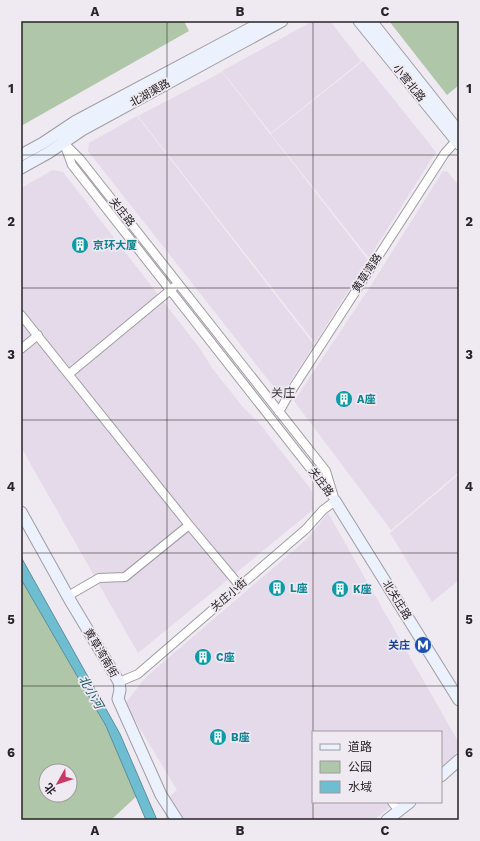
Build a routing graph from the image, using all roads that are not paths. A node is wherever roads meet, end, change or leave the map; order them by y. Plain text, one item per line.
1 (264, 21) edge
2 (282, 21) edge
3 (359, 21) edge
4 (371, 21) edge
5 (61, 138) junction
6 (458, 138) edge
7 (21, 155) edge
8 (21, 168) edge
9 (178, 283) junction
10 (170, 290) junction
11 (21, 315) edge
12 (38, 335) junction
13 (21, 349) edge
14 (69, 374) junction
15 (279, 412) junction
16 (335, 501) junction
17 (21, 512) edge
18 (189, 525) junction
19 (240, 586) junction
20 (68, 596) junction
21 (119, 682) junction
22 (459, 700) edge
23 (459, 760) edge
24 (442, 775) edge
25 (406, 803) edge
26 (396, 806) edge
27 (177, 820) edge
28 (387, 820) edge

1 - 5 street, 北湖渠路
2 - 5 street, 北湖渠路
3 - 6 street, 小营北路
4 - 6 street, 小营北路
5 - 7 street, 北湖渠路
5 - 8 street, 北湖渠路
5 - 9 street, 关庄路
5 - 10 street, 关庄路
6 - 15 street, 黄草湾路
9 - 10 street
9 - 15 street, 关庄路
10 - 14 street
10 - 16 street, 关庄路
11 - 12 street
12 - 13 street
12 - 14 street
14 - 18 street
15 - 16 street, 关庄路
16 - 19 street, 关庄小街
16 - 22 street, 北关庄路
17 - 20 street, 黄草湾南街
18 - 19 street
18 - 20 street
19 - 21 street, 关庄小街
20 - 21 street, 黄草湾南街
21 - 27 street, 黄草湾南街
23 - 24 street
25 - 26 street
26 - 28 street

